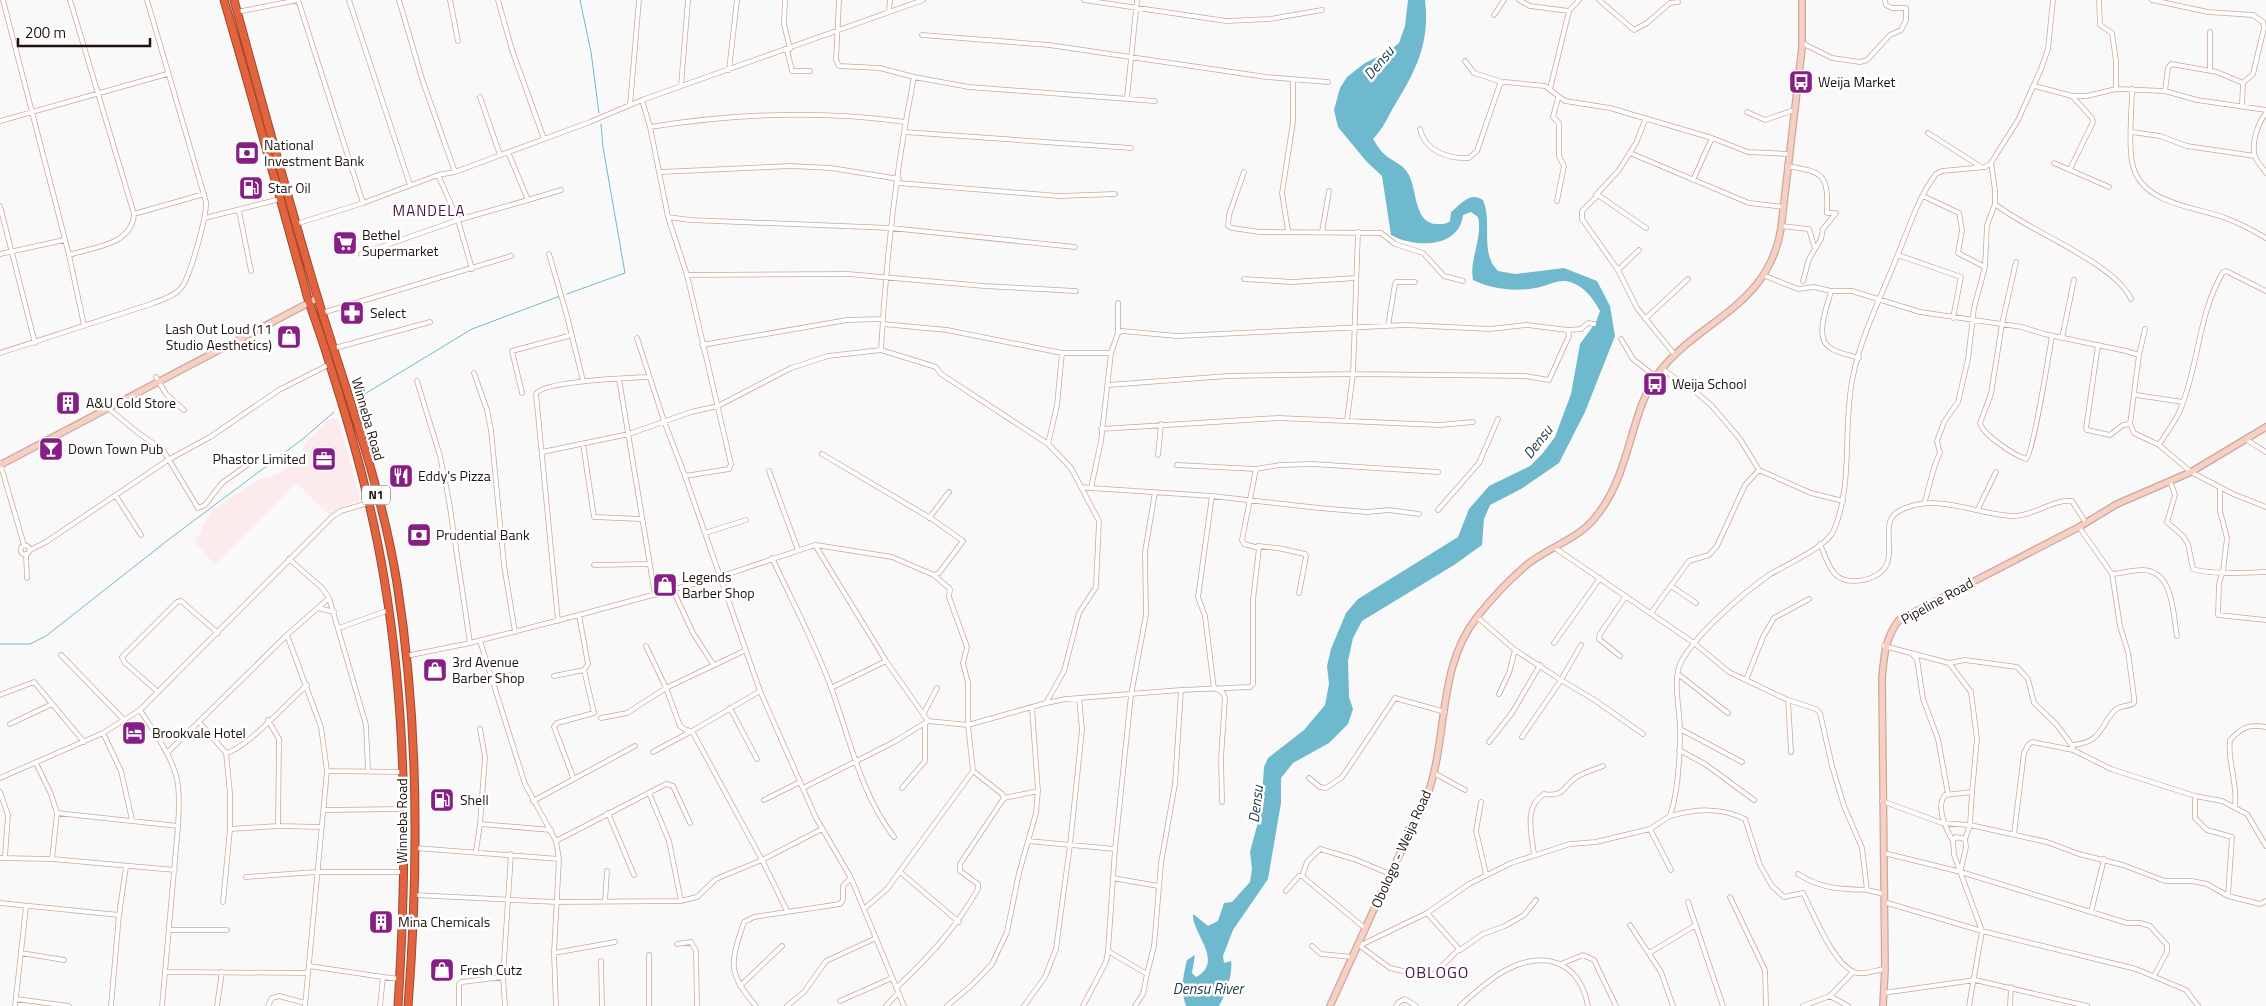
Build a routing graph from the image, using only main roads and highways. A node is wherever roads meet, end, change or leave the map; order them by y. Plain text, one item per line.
1 (224, 0) edge
2 (234, 0) edge
3 (284, 183) junction
4 (276, 186) junction
5 (354, 414) junction
6 (345, 416) junction
7 (398, 1006) edge
8 (408, 1006) edge

1 - 4 highway, Winneba Road / N1
2 - 3 highway, Winneba Road / N1
3 - 4 highway
3 - 5 highway, Winneba Road / N1
4 - 6 highway, Winneba Road / N1
5 - 6 highway
5 - 8 highway, Winneba Road / N1
6 - 7 highway, Winneba Road / N1

